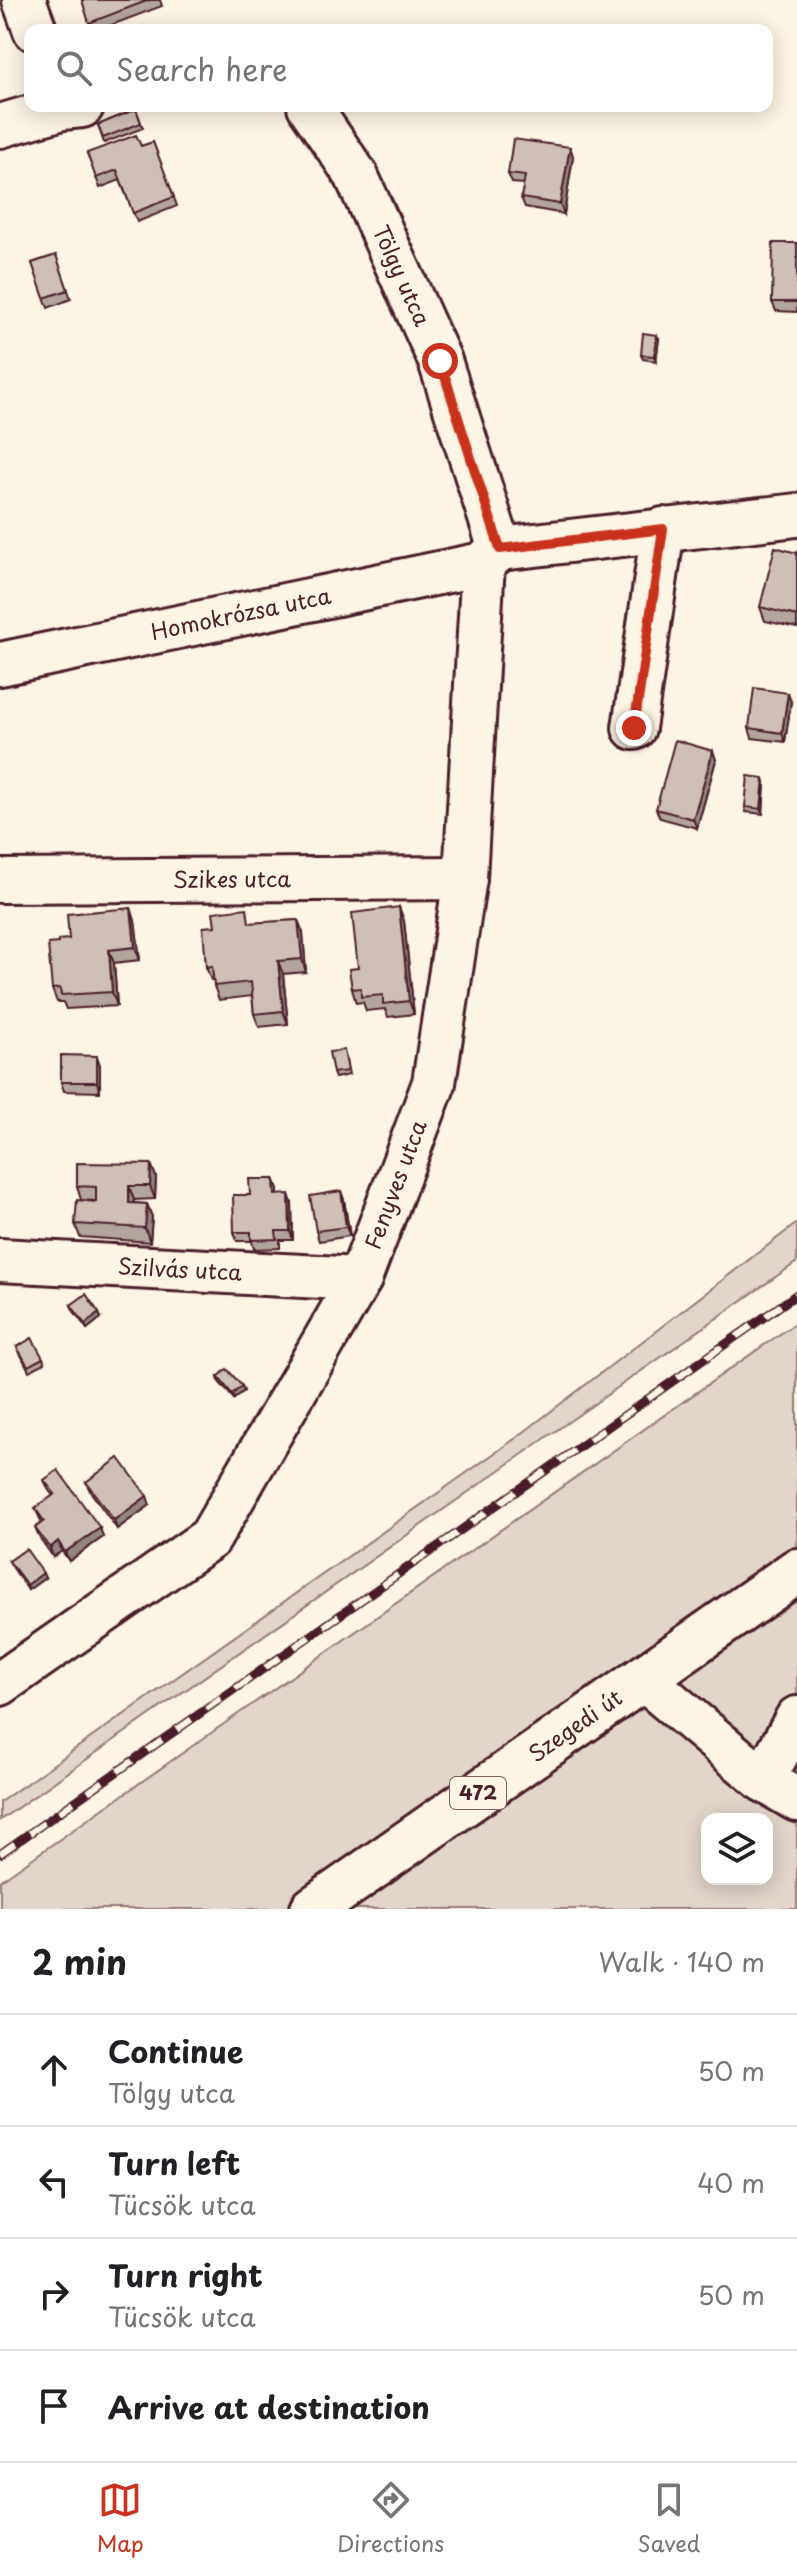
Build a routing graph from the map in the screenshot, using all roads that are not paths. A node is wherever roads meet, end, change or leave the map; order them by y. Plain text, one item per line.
1 (24, 0) edge
2 (33, 24) edge
3 (51, 112) edge
4 (313, 112) edge
5 (0, 126) edge
6 (797, 515) edge
7 (663, 529) junction
8 (491, 556) junction
9 (0, 664) edge
10 (634, 728) dead end
11 (465, 878) junction
12 (0, 881) edge
13 (0, 1260) edge
14 (360, 1279) junction
15 (797, 1571) edge
16 (642, 1678) junction
17 (0, 1684) edge
18 (797, 1718) edge
19 (780, 1790) edge
20 (313, 1909) edge

1 - 2 street
3 - 5 street
4 - 8 street, Tölgy utca
6 - 7 street, Homokrózsa utca
7 - 8 street, Homokrózsa utca
7 - 10 street
8 - 9 street, Homokrózsa utca
8 - 11 street, Fenyves utca
11 - 12 street, Szikes utca
11 - 14 street, Fenyves utca
13 - 14 street, Szilvás utca
14 - 17 street, Fenyves utca
15 - 16 main road, Szegedi út / 472
16 - 19 street
16 - 20 main road, Szegedi út / 472
18 - 19 street

